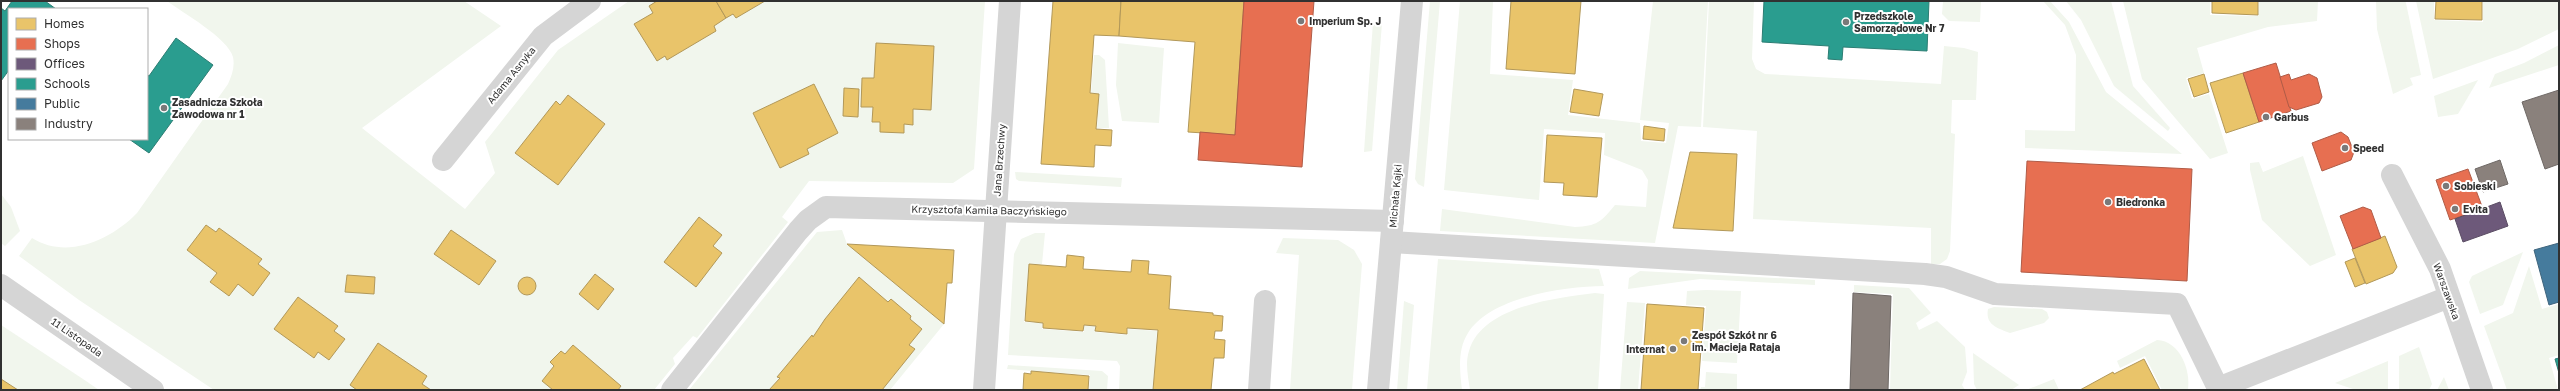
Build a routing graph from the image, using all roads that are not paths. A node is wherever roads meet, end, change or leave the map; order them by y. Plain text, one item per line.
1 (590, 1) edge
2 (1010, 1) edge
3 (1412, 1) edge
4 (443, 160) dead end
5 (2392, 175) dead end
6 (995, 210) junction
7 (1392, 232) junction
8 (1, 285) edge
9 (2449, 296) junction
10 (1265, 300) dead end
11 (153, 390) edge
12 (672, 390) edge
13 (984, 390) edge
14 (1259, 390) edge
15 (1378, 390) edge
16 (2482, 390) edge

1 - 4 street, Adama Asnyka
2 - 6 street, Jana Brzechwy
3 - 7 street, Michała Kajki
5 - 9 street, Warszawska
6 - 7 street, Krzysztofa Kamila Baczyńskiego
6 - 12 street, Krzysztofa Kamila Baczyńskiego
6 - 13 street, Jana Brzechwy
7 - 9 street, Krzysztofa Kamila Baczyńskiego
7 - 15 street, Michała Kajki
8 - 11 street, 11 Listopada
9 - 16 street, Warszawska
10 - 14 street

